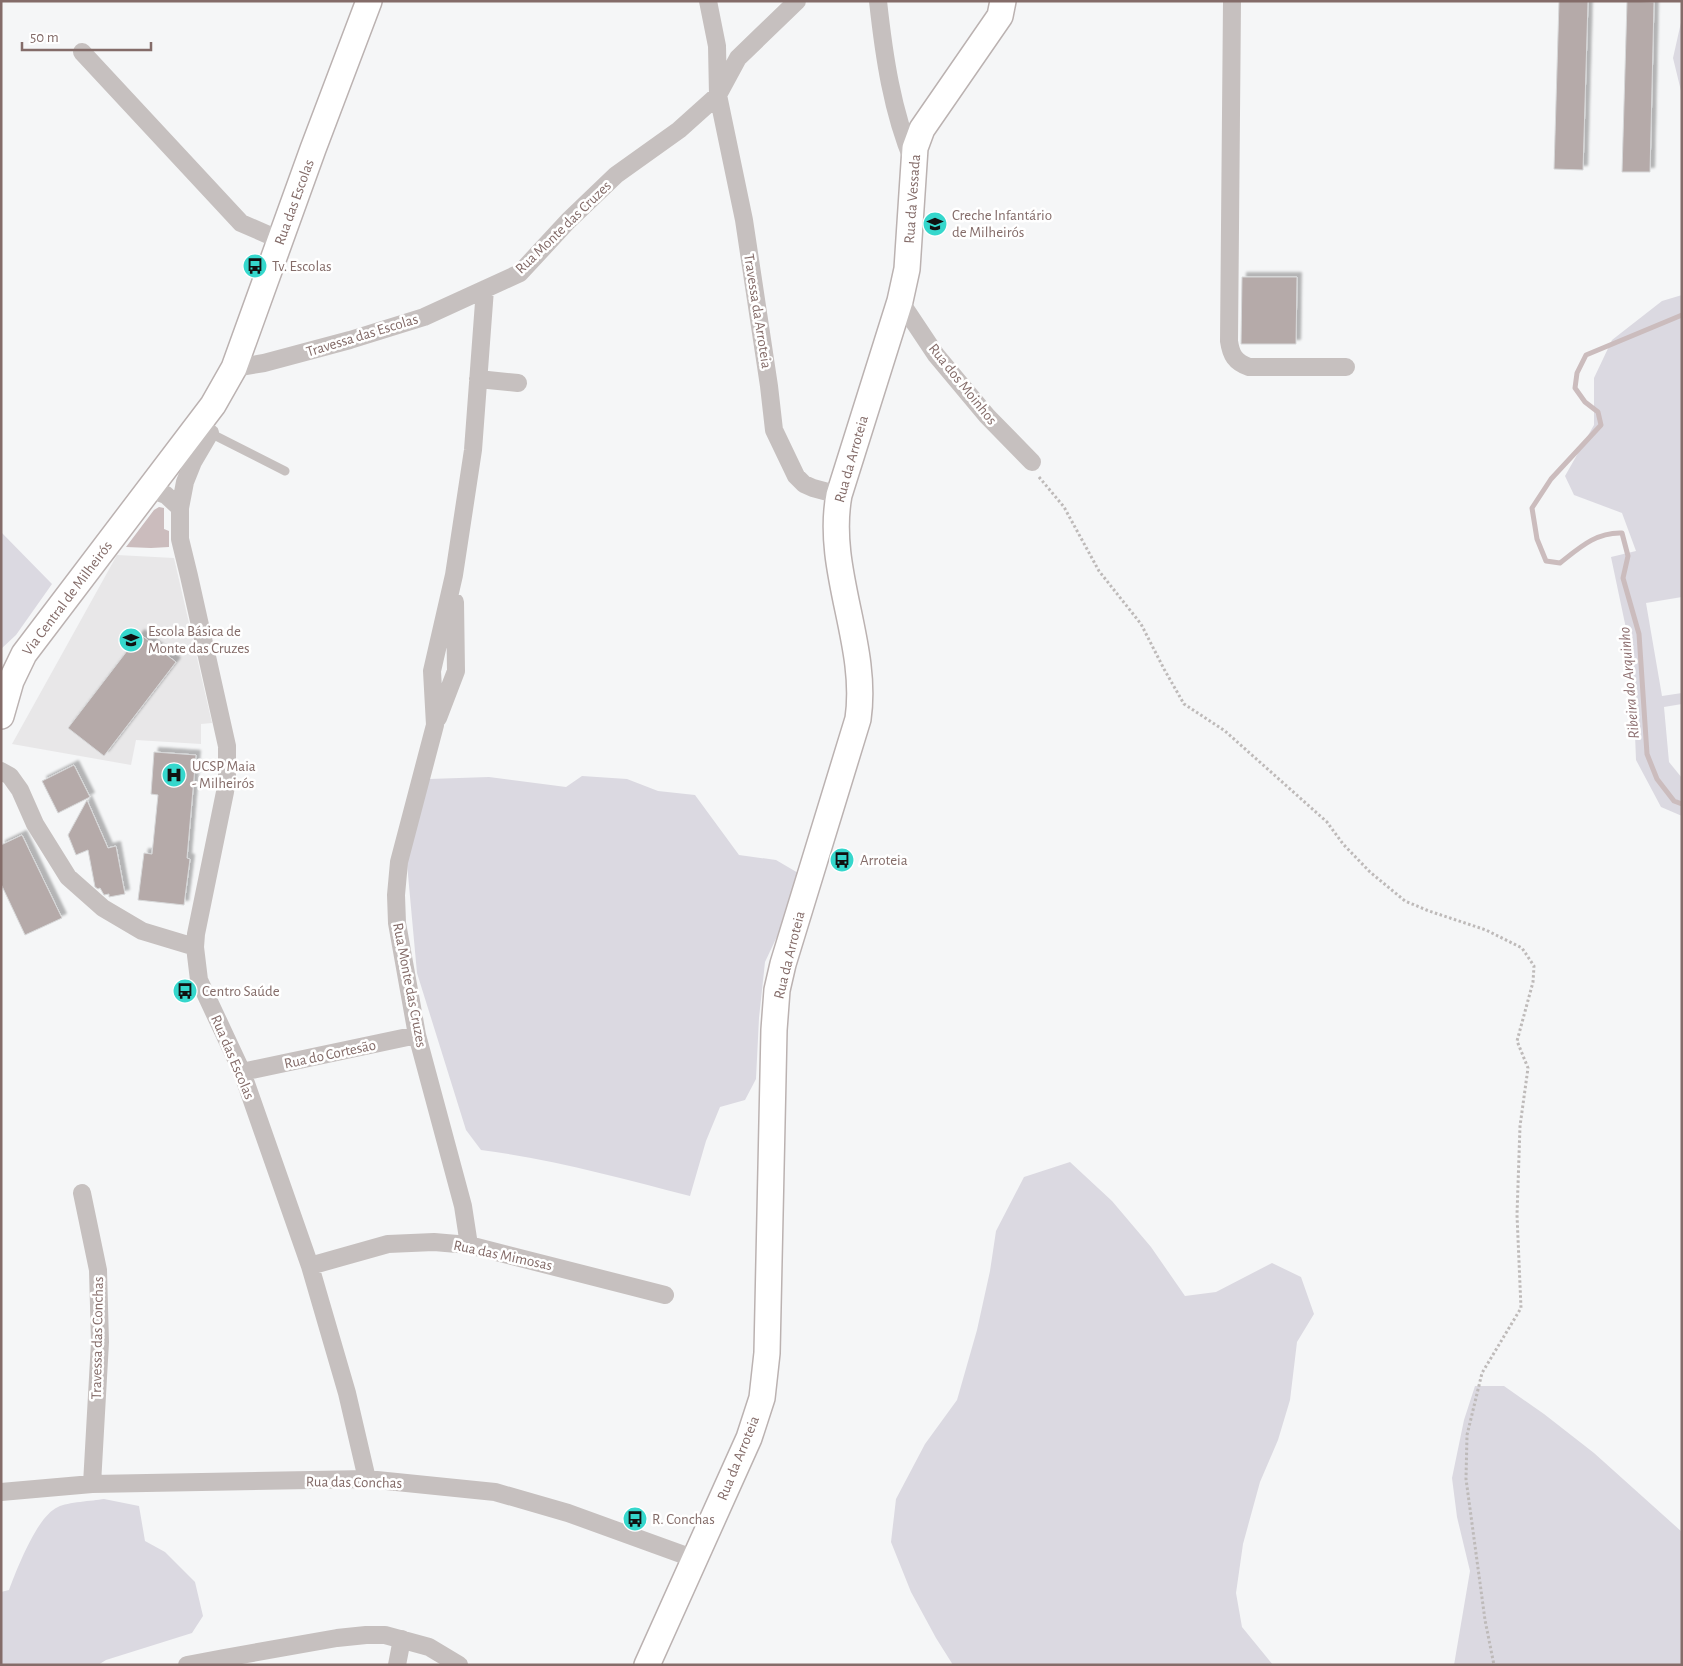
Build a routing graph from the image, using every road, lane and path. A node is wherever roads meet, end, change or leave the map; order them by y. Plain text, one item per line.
1 (369, 1) edge
2 (708, 1) edge
3 (797, 1) edge
4 (878, 1) edge
5 (1003, 1) edge
6 (1232, 1) edge
7 (82, 52) dead end
8 (718, 95) junction
9 (913, 161) junction
10 (280, 240) junction
11 (485, 290) junction
12 (900, 300) junction
13 (1346, 367) dead end
14 (234, 368) junction
15 (478, 380) junction
16 (518, 383) dead end
17 (204, 430) junction
18 (1032, 462) joint
19 (284, 471) dead end
20 (150, 489) junction
21 (839, 496) junction
22 (180, 508) junction
23 (2, 712) edge
24 (1, 772) edge
25 (195, 948) junction
26 (418, 1035) junction
27 (242, 1072) junction
28 (82, 1193) dead end
29 (469, 1245) junction
30 (310, 1266) junction
31 (665, 1295) dead end
32 (367, 1479) junction
33 (92, 1484) junction
34 (1, 1492) edge
35 (695, 1559) junction
36 (402, 1639) junction
37 (225, 1662) edge
38 (188, 1665) edge
39 (397, 1665) edge
40 (459, 1665) edge
41 (647, 1665) edge
42 (1494, 1665) edge

1 - 10 main road, Rua das Escolas
2 - 8 street
3 - 8 street, Rua Monte das Cruzes
4 - 9 street
5 - 9 main road, Rua da Vessada
6 - 13 street
7 - 10 street
8 - 11 street, Rua Monte das Cruzes
8 - 21 street, Travessa da Arroteia
9 - 12 main road, Rua da Vessada
10 - 14 main road, Rua das Escolas
11 - 14 street, Travessa das Escolas
11 - 15 street, Rua Monte das Cruzes
12 - 18 street, Rua dos Moinhos
12 - 21 main road, Rua da Arroteia
14 - 17 main road, Rua das Escolas
15 - 16 street
15 - 26 street, Rua Monte das Cruzes
17 - 19 lane
17 - 20 main road, Rua das Escolas
17 - 22 street, Rua das Escolas
18 - 42 path
20 - 22 street
20 - 23 main road, Via Central de Milheirós
21 - 35 main road, Rua da Arroteia
22 - 25 street, Rua das Escolas
24 - 25 street
25 - 27 street, Rua das Escolas
26 - 27 street, Rua do Cortesão
26 - 29 street, Rua Monte das Cruzes
27 - 30 street, Rua das Escolas
28 - 33 street, Travessa das Conchas
29 - 30 street, Rua das Mimosas
29 - 31 street, Rua das Mimosas
30 - 32 street, Rua das Escolas
32 - 33 street, Rua das Conchas
32 - 35 street, Rua das Conchas
33 - 34 street, Rua das Conchas
35 - 41 main road, Rua da Arroteia
36 - 37 street
36 - 39 street
36 - 40 street
37 - 38 street

